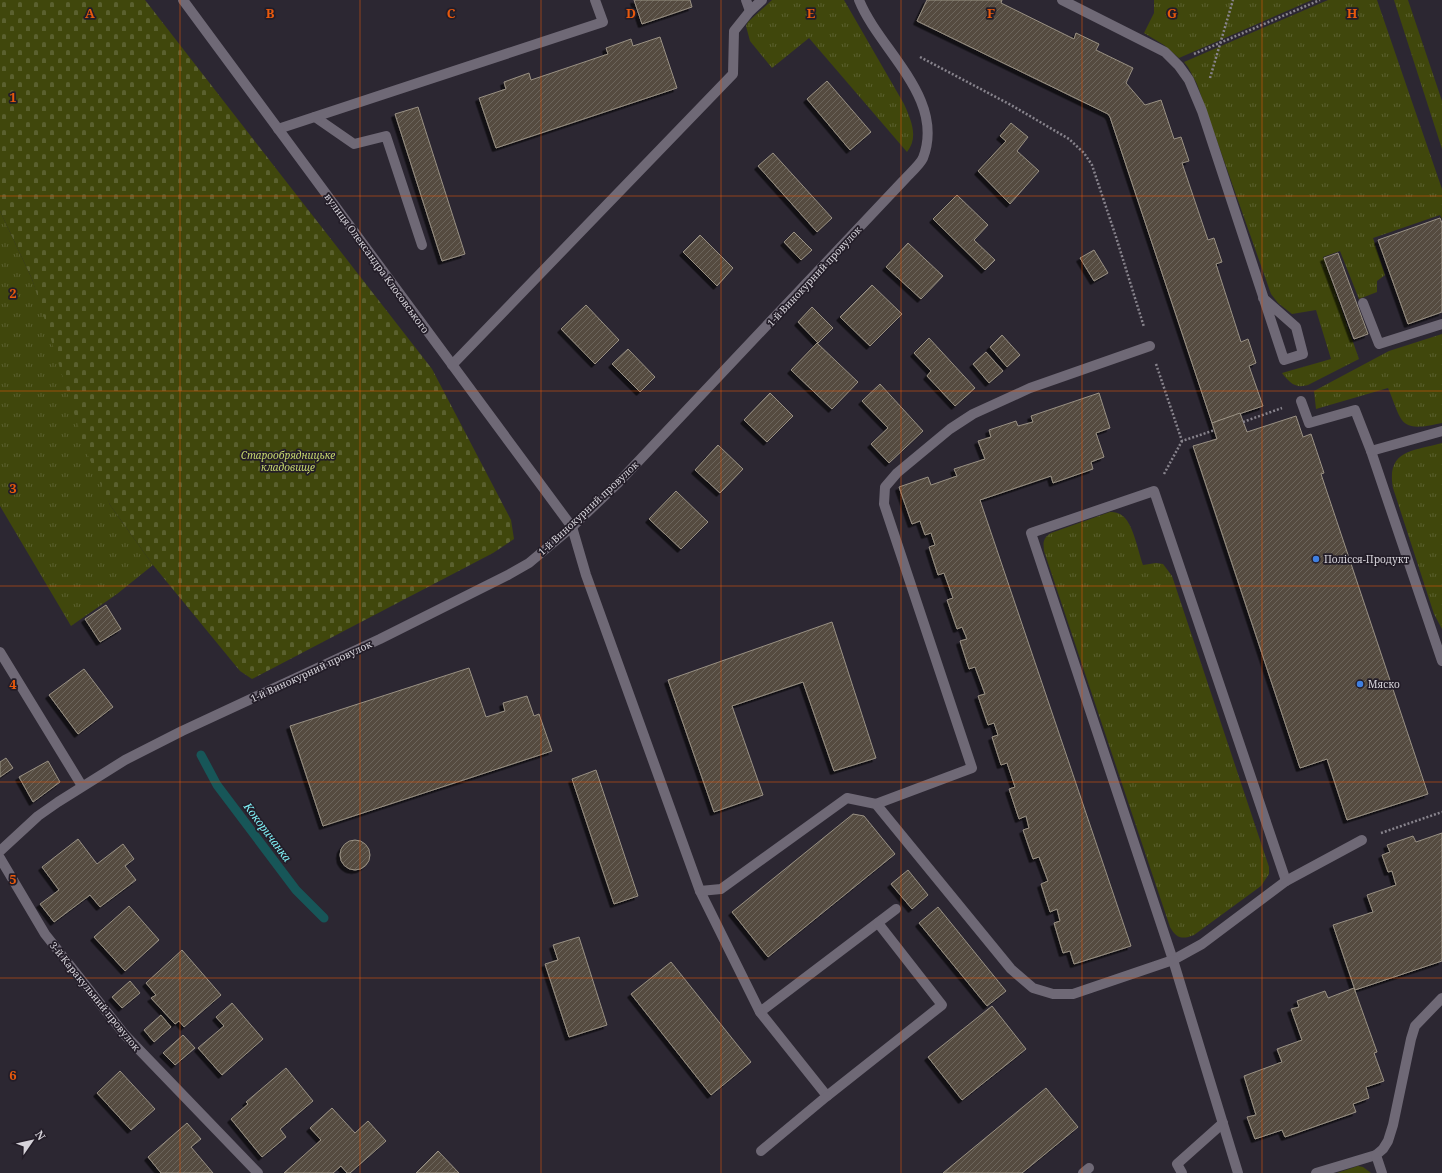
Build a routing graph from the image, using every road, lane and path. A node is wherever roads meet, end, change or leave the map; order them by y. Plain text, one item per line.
1 (183, 0) edge
2 (595, 0) edge
3 (746, 0) edge
4 (762, 0) edge
5 (859, 0) edge
6 (1062, 0) edge
7 (1234, 0) edge
8 (1320, 0) edge
9 (750, 11) junction
10 (1220, 43) junction
11 (914, 54) dead end
12 (1176, 62) junction
13 (1202, 111) junction
14 (315, 117) junction
15 (278, 129) junction
16 (422, 245) dead end
17 (1263, 298) junction
18 (1363, 303) dead end
19 (1442, 324) edge
20 (1150, 346) junction
21 (452, 365) junction
22 (1301, 401) joint
23 (1243, 422) dead end
24 (1215, 430) dead end
25 (1442, 431) edge
26 (1182, 441) junction
27 (1371, 451) junction
28 (1154, 491) junction
29 (572, 527) junction
30 (0, 652) edge
31 (1442, 661) edge
32 (82, 786) junction
33 (876, 804) junction
34 (1442, 812) edge
35 (1362, 840) joint
36 (0, 851) edge
37 (0, 858) edge
38 (1286, 881) junction
39 (700, 892) junction
40 (896, 909) dead end
41 (878, 923) junction
42 (1173, 960) junction
43 (1442, 998) edge
44 (760, 1012) junction
45 (827, 1096) junction
46 (1223, 1123) junction
47 (761, 1151) dead end
48 (1376, 1155) junction
49 (258, 1173) edge
50 (1182, 1173) edge
51 (1238, 1173) edge
52 (1316, 1173) edge
53 (1382, 1173) edge

1 - 15 street, вулиця Олександра Клосовського
2 - 14 street
3 - 9 street
4 - 9 street
5 - 29 street, 1-й Винокурний провулок
6 - 12 street
7 - 10 path
8 - 10 path
9 - 21 street
10 - 12 path
10 - 13 path
11 - 20 path
12 - 13 street
13 - 17 street
14 - 15 street
14 - 16 street
15 - 21 street, вулиця Олександра Клосовського
17 - 17 street
18 - 19 street
20 - 26 path
20 - 33 street
21 - 29 street, вулиця Олександра Клосовського
22 - 23 path
22 - 27 street
24 - 26 path
25 - 27 street
26 - 28 path
27 - 31 street
28 - 38 street
28 - 42 street
29 - 32 street, 1-й Винокурний провулок
29 - 39 street
30 - 32 street
32 - 36 street, 1-й Винокурний провулок
33 - 39 street
33 - 42 street
34 - 35 path
35 - 38 street
37 - 49 street, 3-й Каракульний провулок
38 - 42 street
39 - 44 street
40 - 41 street
41 - 44 street
41 - 45 street
42 - 46 street
43 - 48 street
44 - 45 street
45 - 47 street
46 - 50 street
46 - 51 street
48 - 52 street
48 - 53 street

